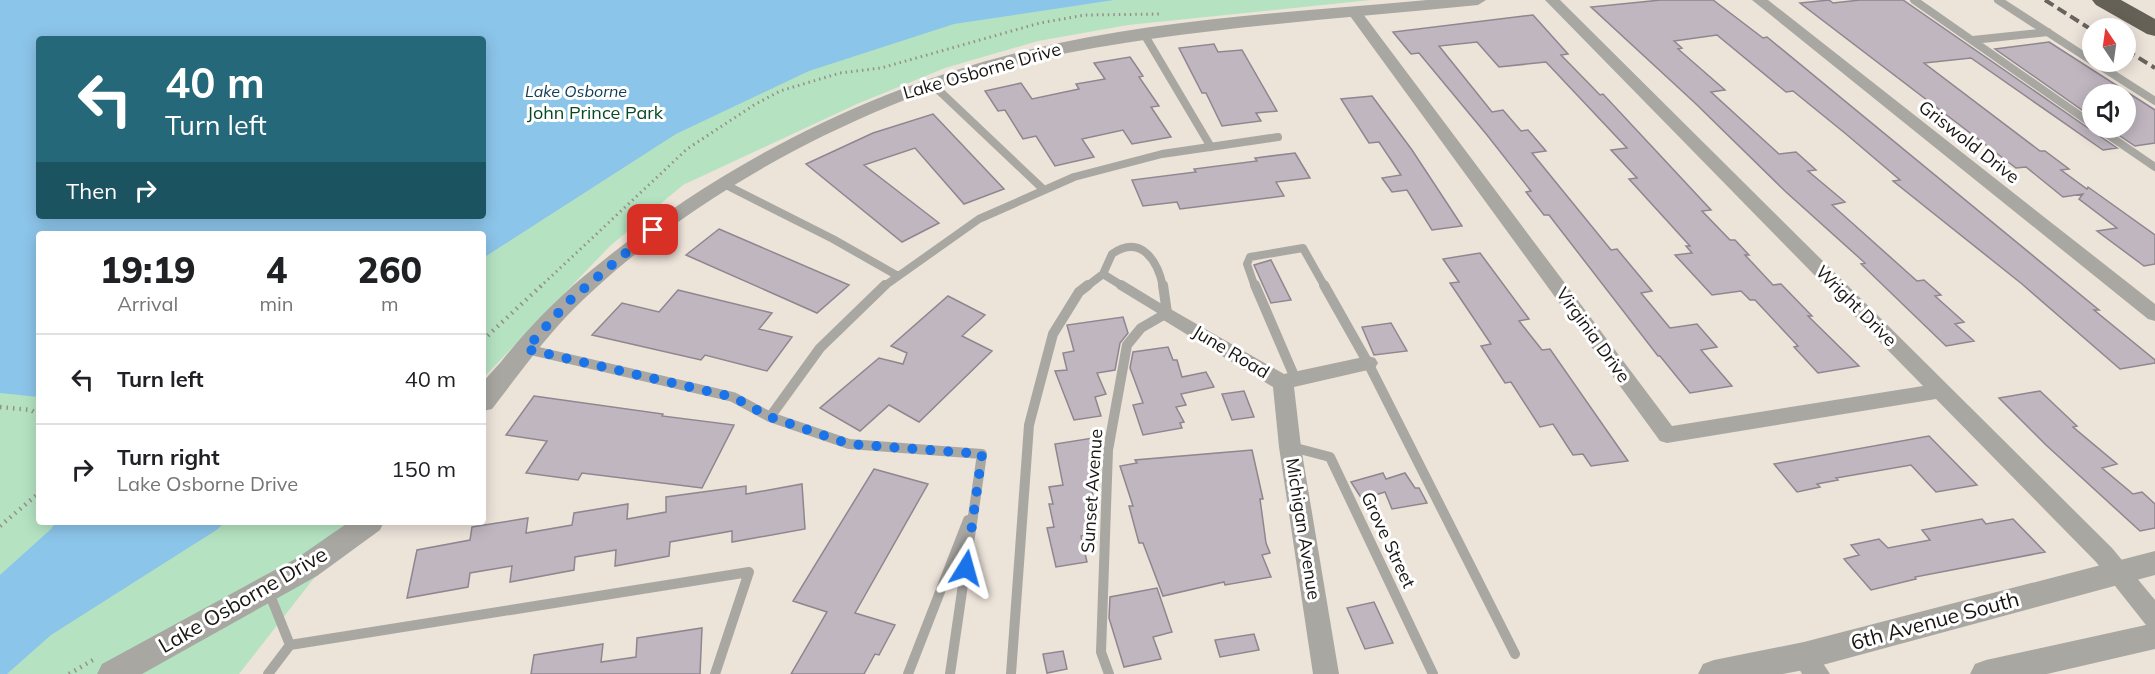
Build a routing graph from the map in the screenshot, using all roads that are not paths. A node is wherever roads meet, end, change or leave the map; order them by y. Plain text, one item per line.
1 (1478, 0) edge
2 (1552, 0) edge
3 (1759, 0) edge
4 (1914, 0) edge
5 (1998, 0) edge
6 (2104, 0) edge
7 (1355, 13) junction
8 (2155, 30) edge
9 (2048, 32) junction
10 (1144, 34) junction
11 (1973, 40) junction
12 (2082, 54) edge
13 (2110, 72) edge
14 (931, 83) junction
15 (2155, 101) edge
16 (2082, 117) edge
17 (1278, 137) dead end
18 (2113, 138) edge
19 (1211, 147) junction
20 (2155, 156) edge
21 (2142, 158) junction
22 (2155, 167) edge
23 (721, 182) junction
24 (1044, 190) junction
25 (1102, 274) junction
26 (898, 276) junction
27 (1167, 313) junction
28 (2155, 314) edge
29 (526, 349) junction
30 (1368, 363) junction
31 (1289, 380) junction
32 (1940, 391) junction
33 (486, 398) edge
34 (770, 417) junction
35 (1290, 447) junction
36 (975, 504) junction
37 (366, 525) edge
38 (2155, 563) edge
39 (2119, 572) junction
40 (267, 589) junction
41 (2155, 618) edge
42 (2155, 636) edge
43 (290, 645) junction
44 (1515, 654) dead end
45 (1811, 665) edge
46 (113, 674) edge
47 (268, 674) edge
48 (716, 674) edge
49 (908, 674) edge
50 (950, 674) edge
51 (1011, 674) edge
52 (1109, 674) edge
53 (1326, 674) edge
54 (1433, 674) edge
55 (1714, 674) edge
56 (1986, 674) edge

1 - 7 street, Lake Osborne Drive
2 - 32 street, Wright Drive
3 - 28 street, Griswold Drive
4 - 11 lane
5 - 9 lane
6 - 8 highway
7 - 10 street, Lake Osborne Drive
7 - 32 street, Virginia Drive
9 - 11 lane
9 - 12 lane
10 - 14 street, Lake Osborne Drive
10 - 19 lane
11 - 16 lane
13 - 15 lane
14 - 23 street, Lake Osborne Drive
14 - 24 lane
17 - 19 lane
18 - 21 lane
19 - 24 lane
20 - 21 lane
21 - 22 lane
23 - 26 lane
23 - 29 street, Lake Osborne Drive
24 - 26 lane
25 - 27 lane
25 - 27 lane
25 - 51 lane
26 - 34 lane
27 - 31 street, June Road
27 - 52 lane, Sunset Avenue
29 - 33 street, Lake Osborne Drive
29 - 34 lane
30 - 31 street, June Road
30 - 31 lane
30 - 44 lane
31 - 35 street, Michigan Avenue
32 - 39 street, Wright Drive
34 - 36 lane
35 - 53 street, Michigan Avenue
35 - 54 lane, Grove Street
36 - 49 lane
36 - 50 lane
37 - 40 street, Lake Osborne Drive
38 - 39 street, 6th Avenue South
39 - 41 street, Wright Drive
39 - 45 street, 6th Avenue South
40 - 43 lane
40 - 46 street, Lake Osborne Drive
42 - 56 street
43 - 47 lane
43 - 48 lane
45 - 55 street, 6th Avenue South

